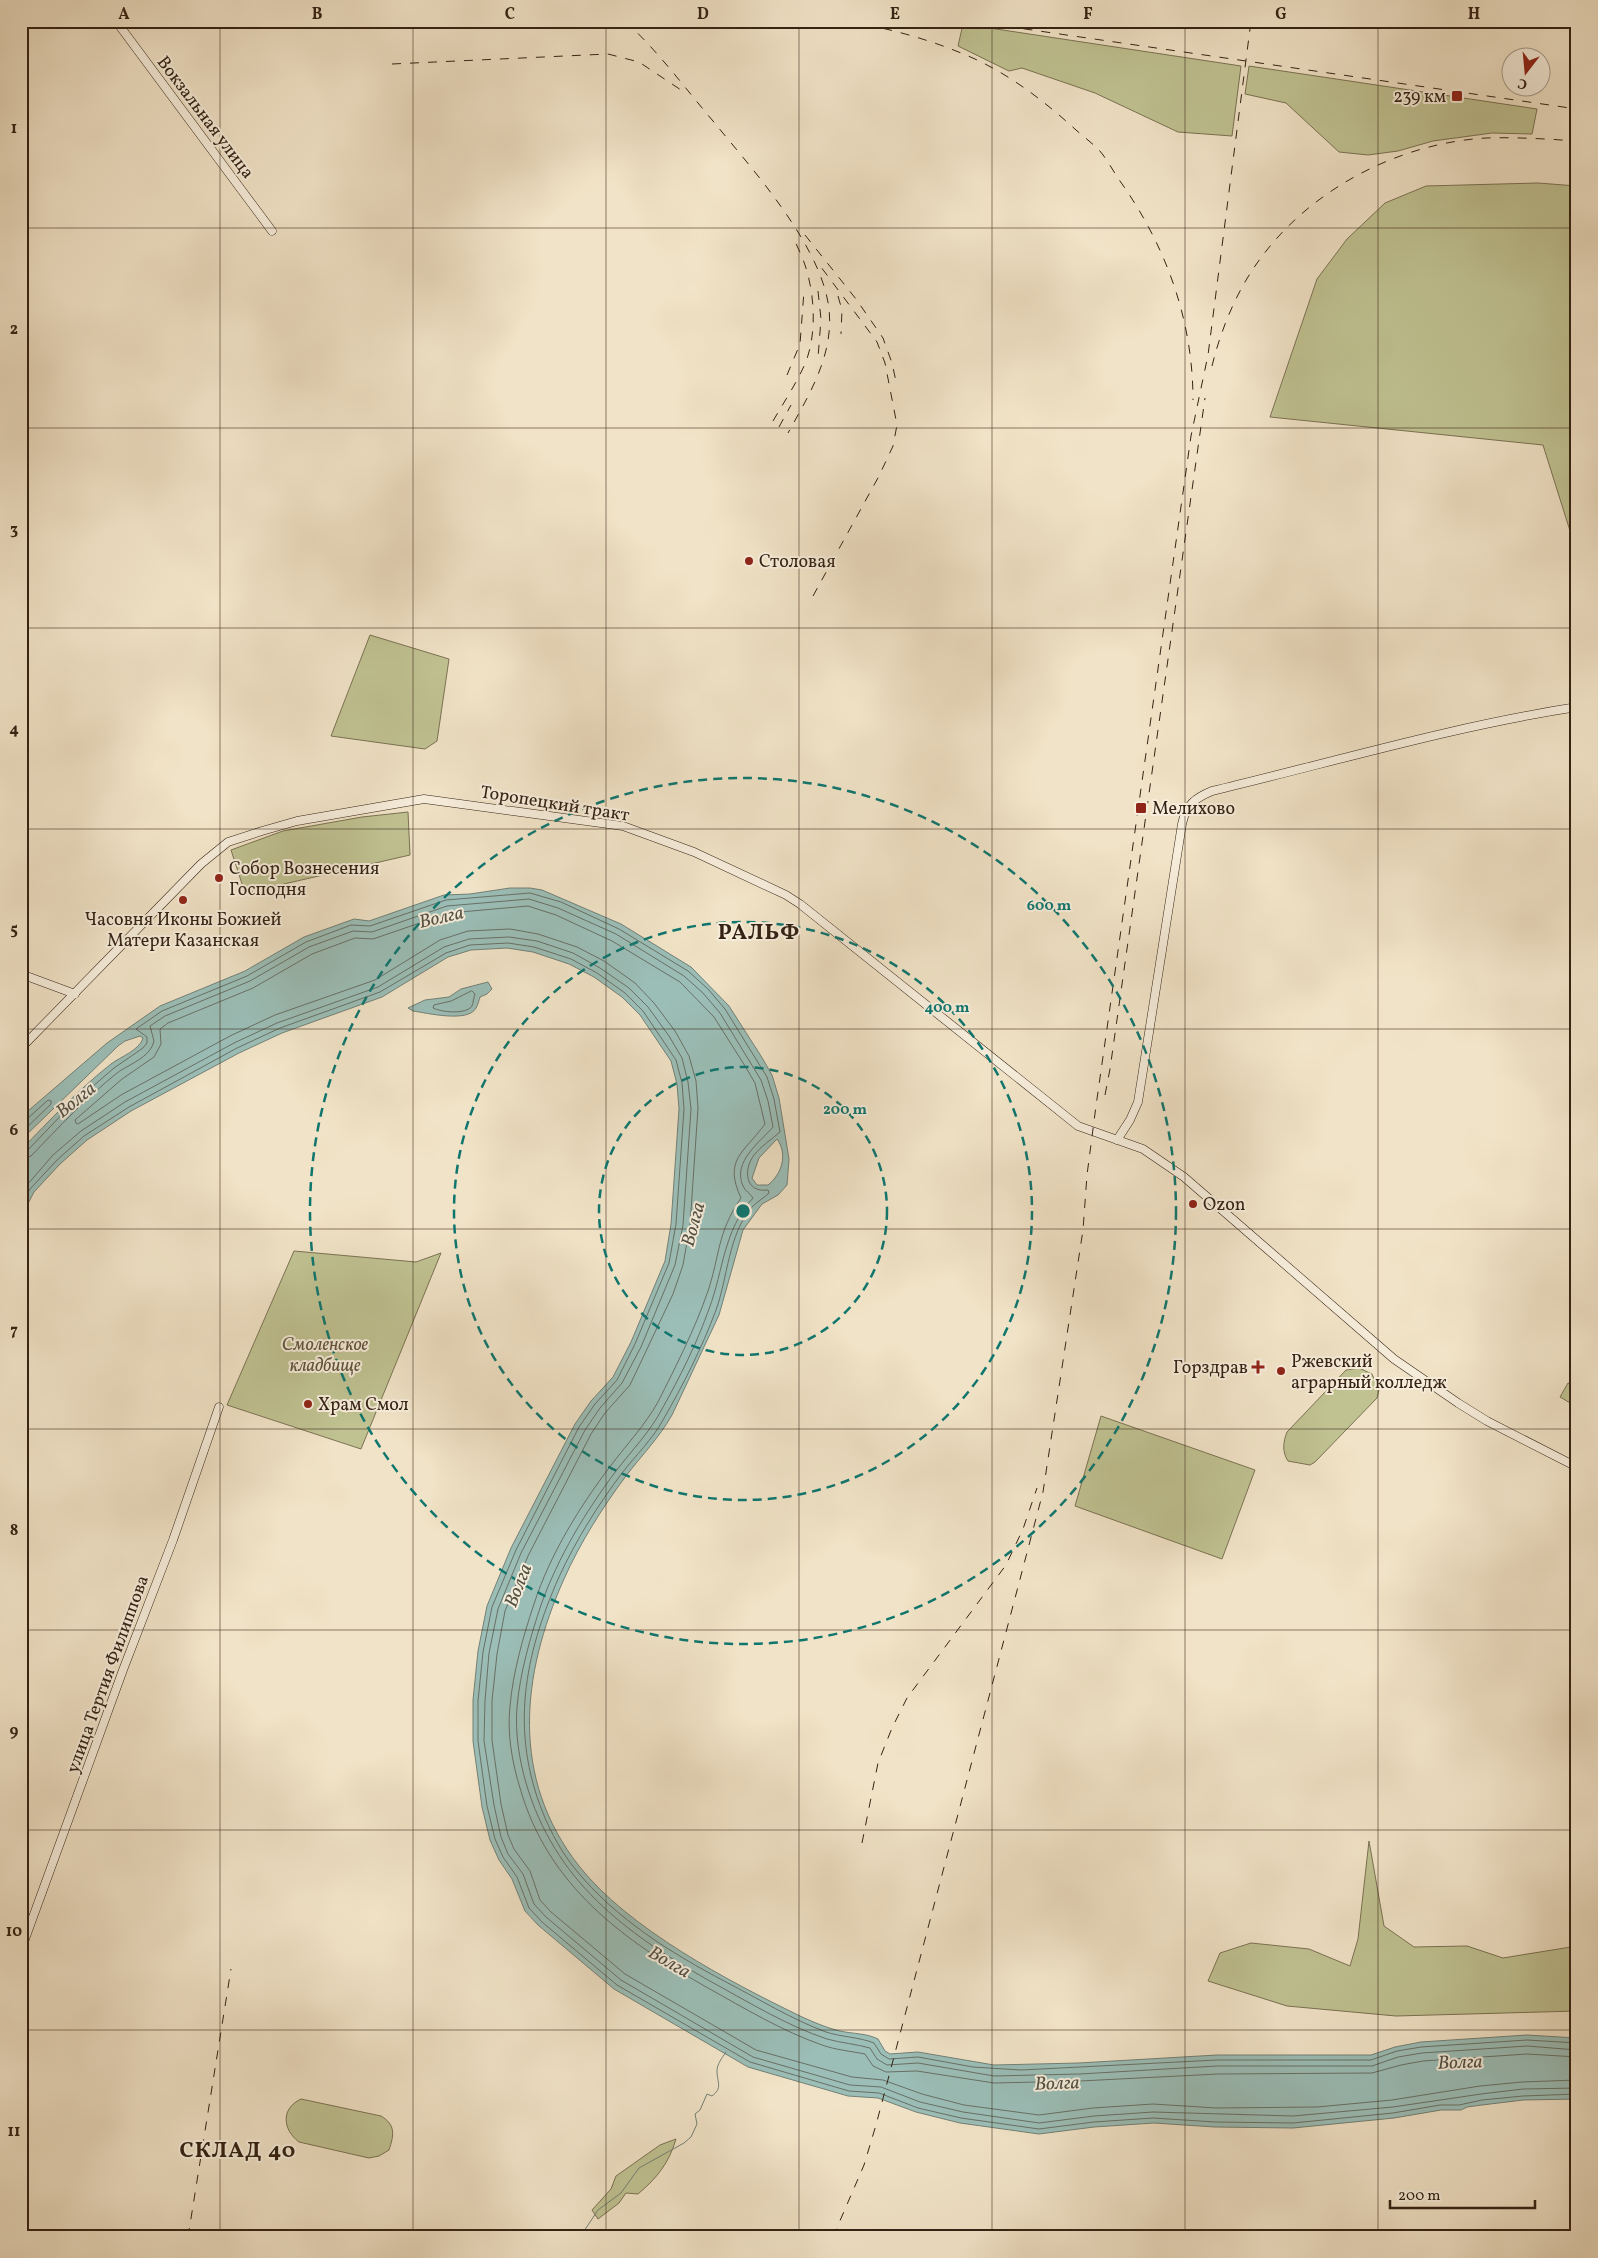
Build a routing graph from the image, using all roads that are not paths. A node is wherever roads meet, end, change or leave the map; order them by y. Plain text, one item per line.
1 (116, 21) edge
2 (272, 231) dead end
3 (1577, 707) edge
4 (21, 974) edge
5 (75, 994) junction
6 (21, 1048) edge
7 (1117, 1140) junction
8 (219, 1407) dead end
9 (1577, 1467) edge
10 (21, 1950) edge

1 - 2 main road, Вокзальная улица
3 - 7 main road
4 - 5 main road
5 - 6 main road, Торопецкий тракт
5 - 7 main road, Торопецкий тракт
7 - 9 main road
8 - 10 main road, улица Тертия Филиппова

